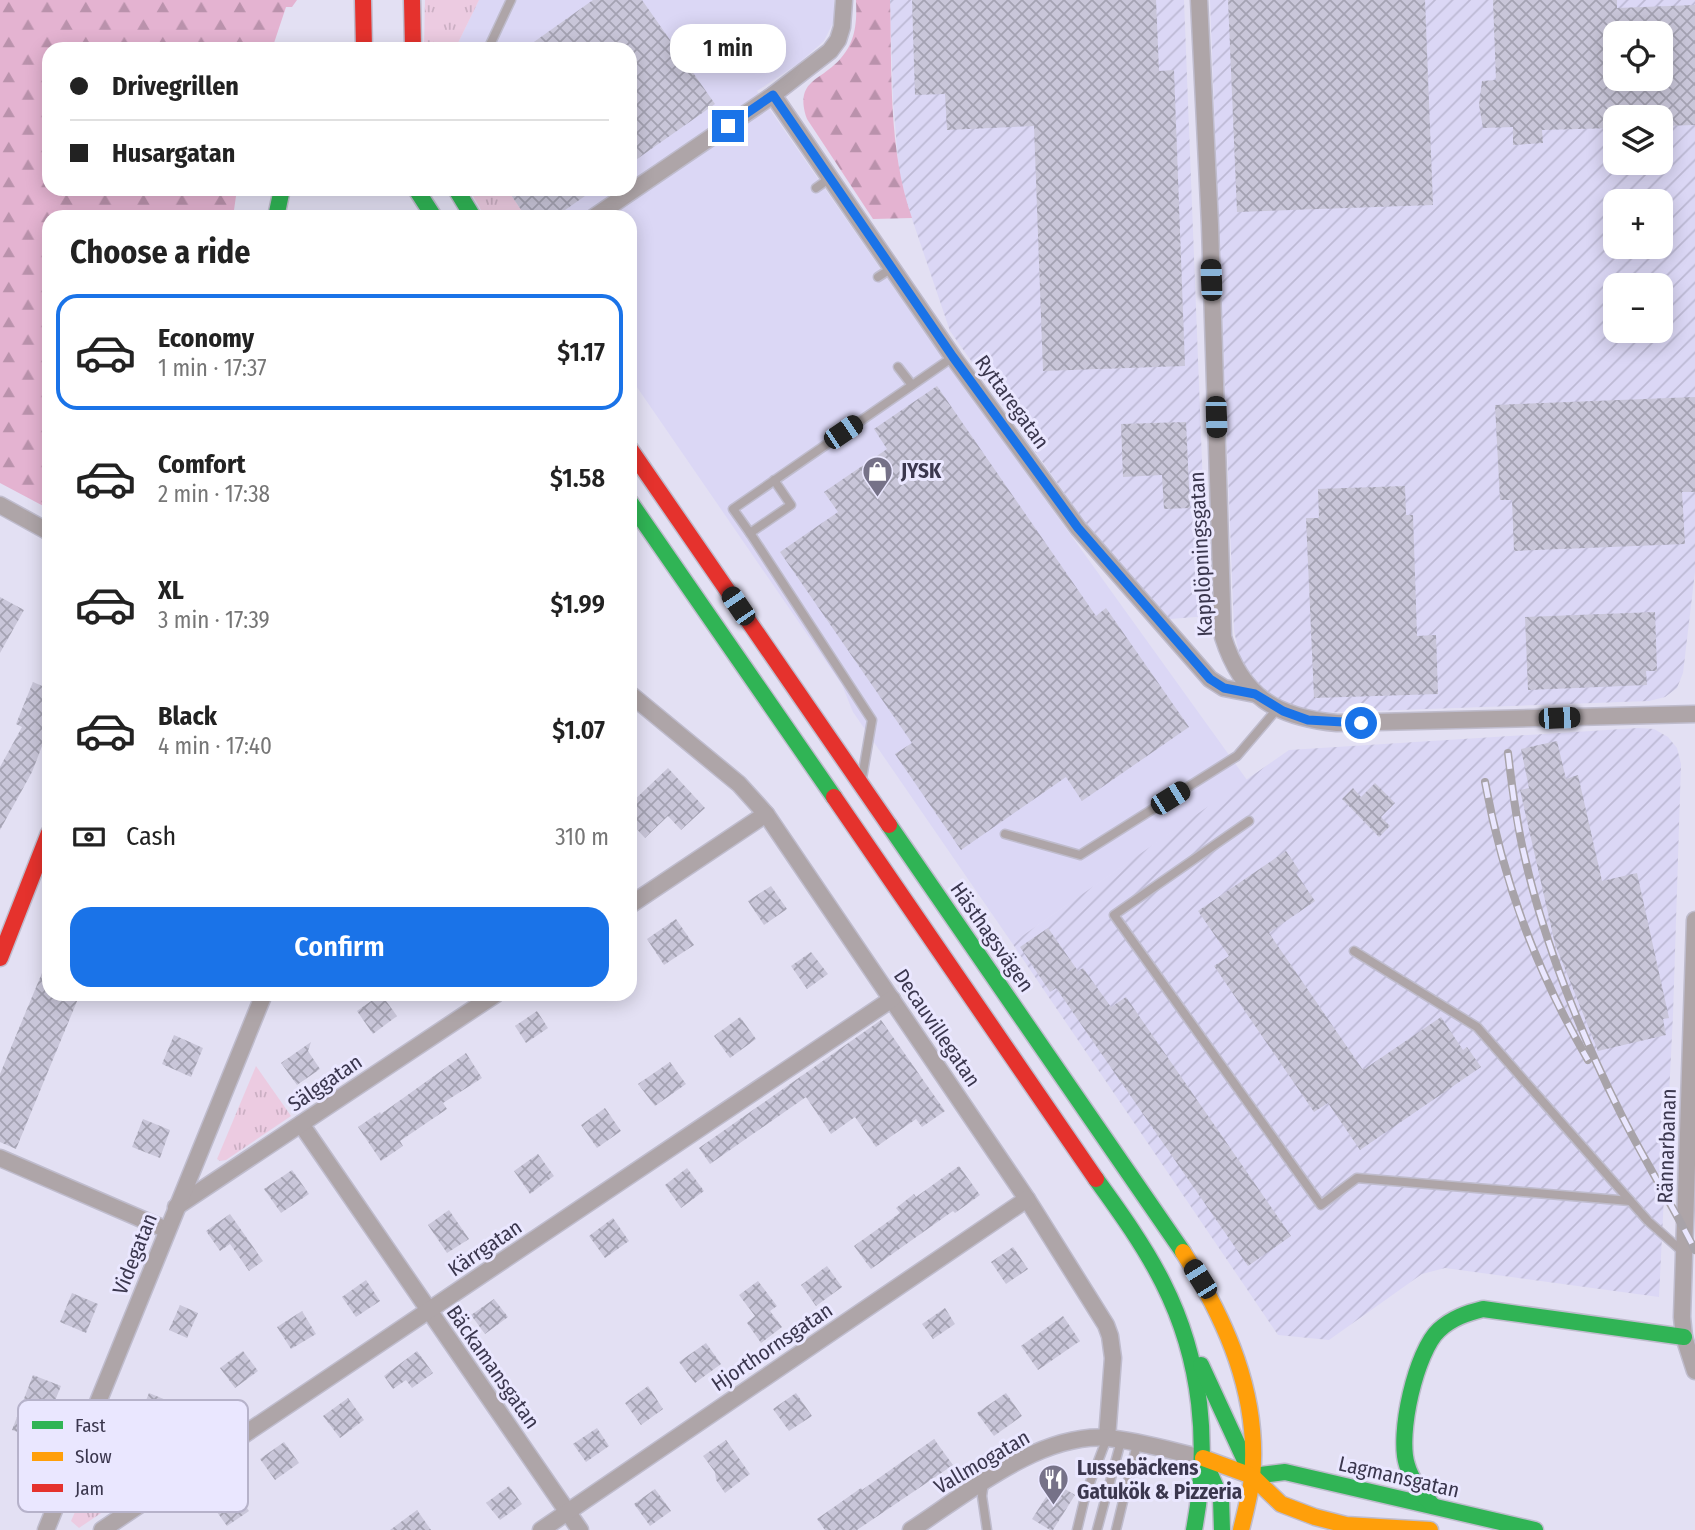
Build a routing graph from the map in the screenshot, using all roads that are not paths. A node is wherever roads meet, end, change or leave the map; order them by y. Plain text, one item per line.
1 (363, 0) edge
2 (412, 0) edge
3 (511, 0) edge
4 (844, 0) edge
5 (1199, 0) edge
6 (363, 42) edge
7 (413, 42) edge
8 (491, 42) edge
9 (773, 95) junction
10 (830, 178) junction
11 (637, 188) edge
12 (816, 188) dead end
13 (625, 196) edge
14 (604, 210) edge
15 (953, 357) junction
16 (898, 366) dead end
17 (912, 385) junction
18 (637, 459) edge
19 (774, 480) junction
20 (0, 505) edge
21 (637, 512) edge
22 (42, 528) edge
23 (750, 533) junction
24 (1255, 694) junction
25 (637, 700) edge
26 (1278, 708) junction
27 (1695, 713) edge
28 (861, 784) junction
29 (766, 814) junction
30 (1249, 821) dead end
31 (1005, 834) dead end
32 (42, 851) edge
33 (637, 900) edge
34 (1695, 920) edge
35 (1354, 951) dead end
36 (0, 958) edge
37 (892, 999) junction
38 (261, 1001) edge
39 (486, 1001) edge
40 (301, 1124) junction
41 (0, 1158) edge
42 (1027, 1199) junction
43 (1630, 1201) junction
44 (176, 1207) junction
45 (167, 1230) junction
46 (1684, 1253) junction
47 (429, 1311) junction
48 (1176, 1311) junction
49 (1684, 1337) junction
50 (1695, 1371) edge
51 (98, 1400) edge
52 (248, 1432) edge
53 (1122, 1441) junction
54 (1203, 1458) junction
55 (1252, 1476) junction
56 (984, 1482) junction
57 (1433, 1506) junction
58 (53, 1512) edge
59 (129, 1512) edge
60 (567, 1512) junction
61 (1402, 1529) edge
62 (46, 1530) edge
63 (102, 1530) edge
64 (541, 1530) edge
65 (580, 1530) edge
66 (911, 1530) edge
67 (987, 1530) edge
68 (1077, 1530) edge
69 (1097, 1530) edge
70 (1116, 1530) edge
71 (1194, 1530) edge
72 (1222, 1530) edge
73 (1241, 1530) edge
74 (1430, 1530) edge
75 (1535, 1530) edge

1 - 6 main road
2 - 7 main road
3 - 8 lane
4 - 9 street
5 - 24 street, Kapplöpningsgatan
9 - 10 street, Ryttaregatan
9 - 11 street
10 - 12 lane
10 - 15 street, Ryttaregatan
13 - 14 street
15 - 17 lane
15 - 24 street, Ryttaregatan
16 - 17 lane
17 - 19 lane
18 - 28 main road, Hästhagsvägen
19 - 23 lane
19 - 23 lane
20 - 22 street
21 - 48 main road
23 - 28 lane
24 - 26 street, Kapplöpningsgatan
25 - 29 street, Decauvillegatan
26 - 27 street, Kapplöpningsgatan
26 - 31 lane
28 - 55 main road, Hästhagsvägen
29 - 33 street
29 - 37 street, Decauvillegatan
30 - 43 lane
32 - 36 main road
34 - 46 street, Rännarbanan
35 - 43 lane
37 - 42 street, Decauvillegatan
37 - 47 street, Kärrgatan
38 - 44 street, Videgatan
39 - 40 street, Sälggatan
40 - 44 street, Sälggatan
40 - 47 street, Bäckamansgatan
41 - 45 street
42 - 53 street, Decauvillegatan
42 - 60 street, Hjorthornsgatan
43 - 46 lane
44 - 45 street, Videgatan
45 - 51 street, Videgatan
46 - 49 street, Rännarbanan
47 - 52 street, Kärrgatan
47 - 60 street, Bäckamansgatan
48 - 54 main road
48 - 55 main road
49 - 50 street, Rännarbanan
49 - 57 main road
53 - 54 street, Vallmogatan
53 - 56 street, Vallmogatan
53 - 68 lane
53 - 69 lane
53 - 70 lane
54 - 55 main road, Lagmansgatan
54 - 71 main road
54 - 72 main road
55 - 57 main road, Lagmansgatan
55 - 61 main road, Lagmansgatan
55 - 73 main road, Hästhagsvägen
56 - 66 street, Vallmogatan
56 - 67 lane
57 - 75 main road, Lagmansgatan
58 - 62 street, Videgatan
59 - 63 street, Kärrgatan
60 - 64 street, Hjorthornsgatan
60 - 65 street, Bäckamansgatan
61 - 74 main road, Lagmansgatan

